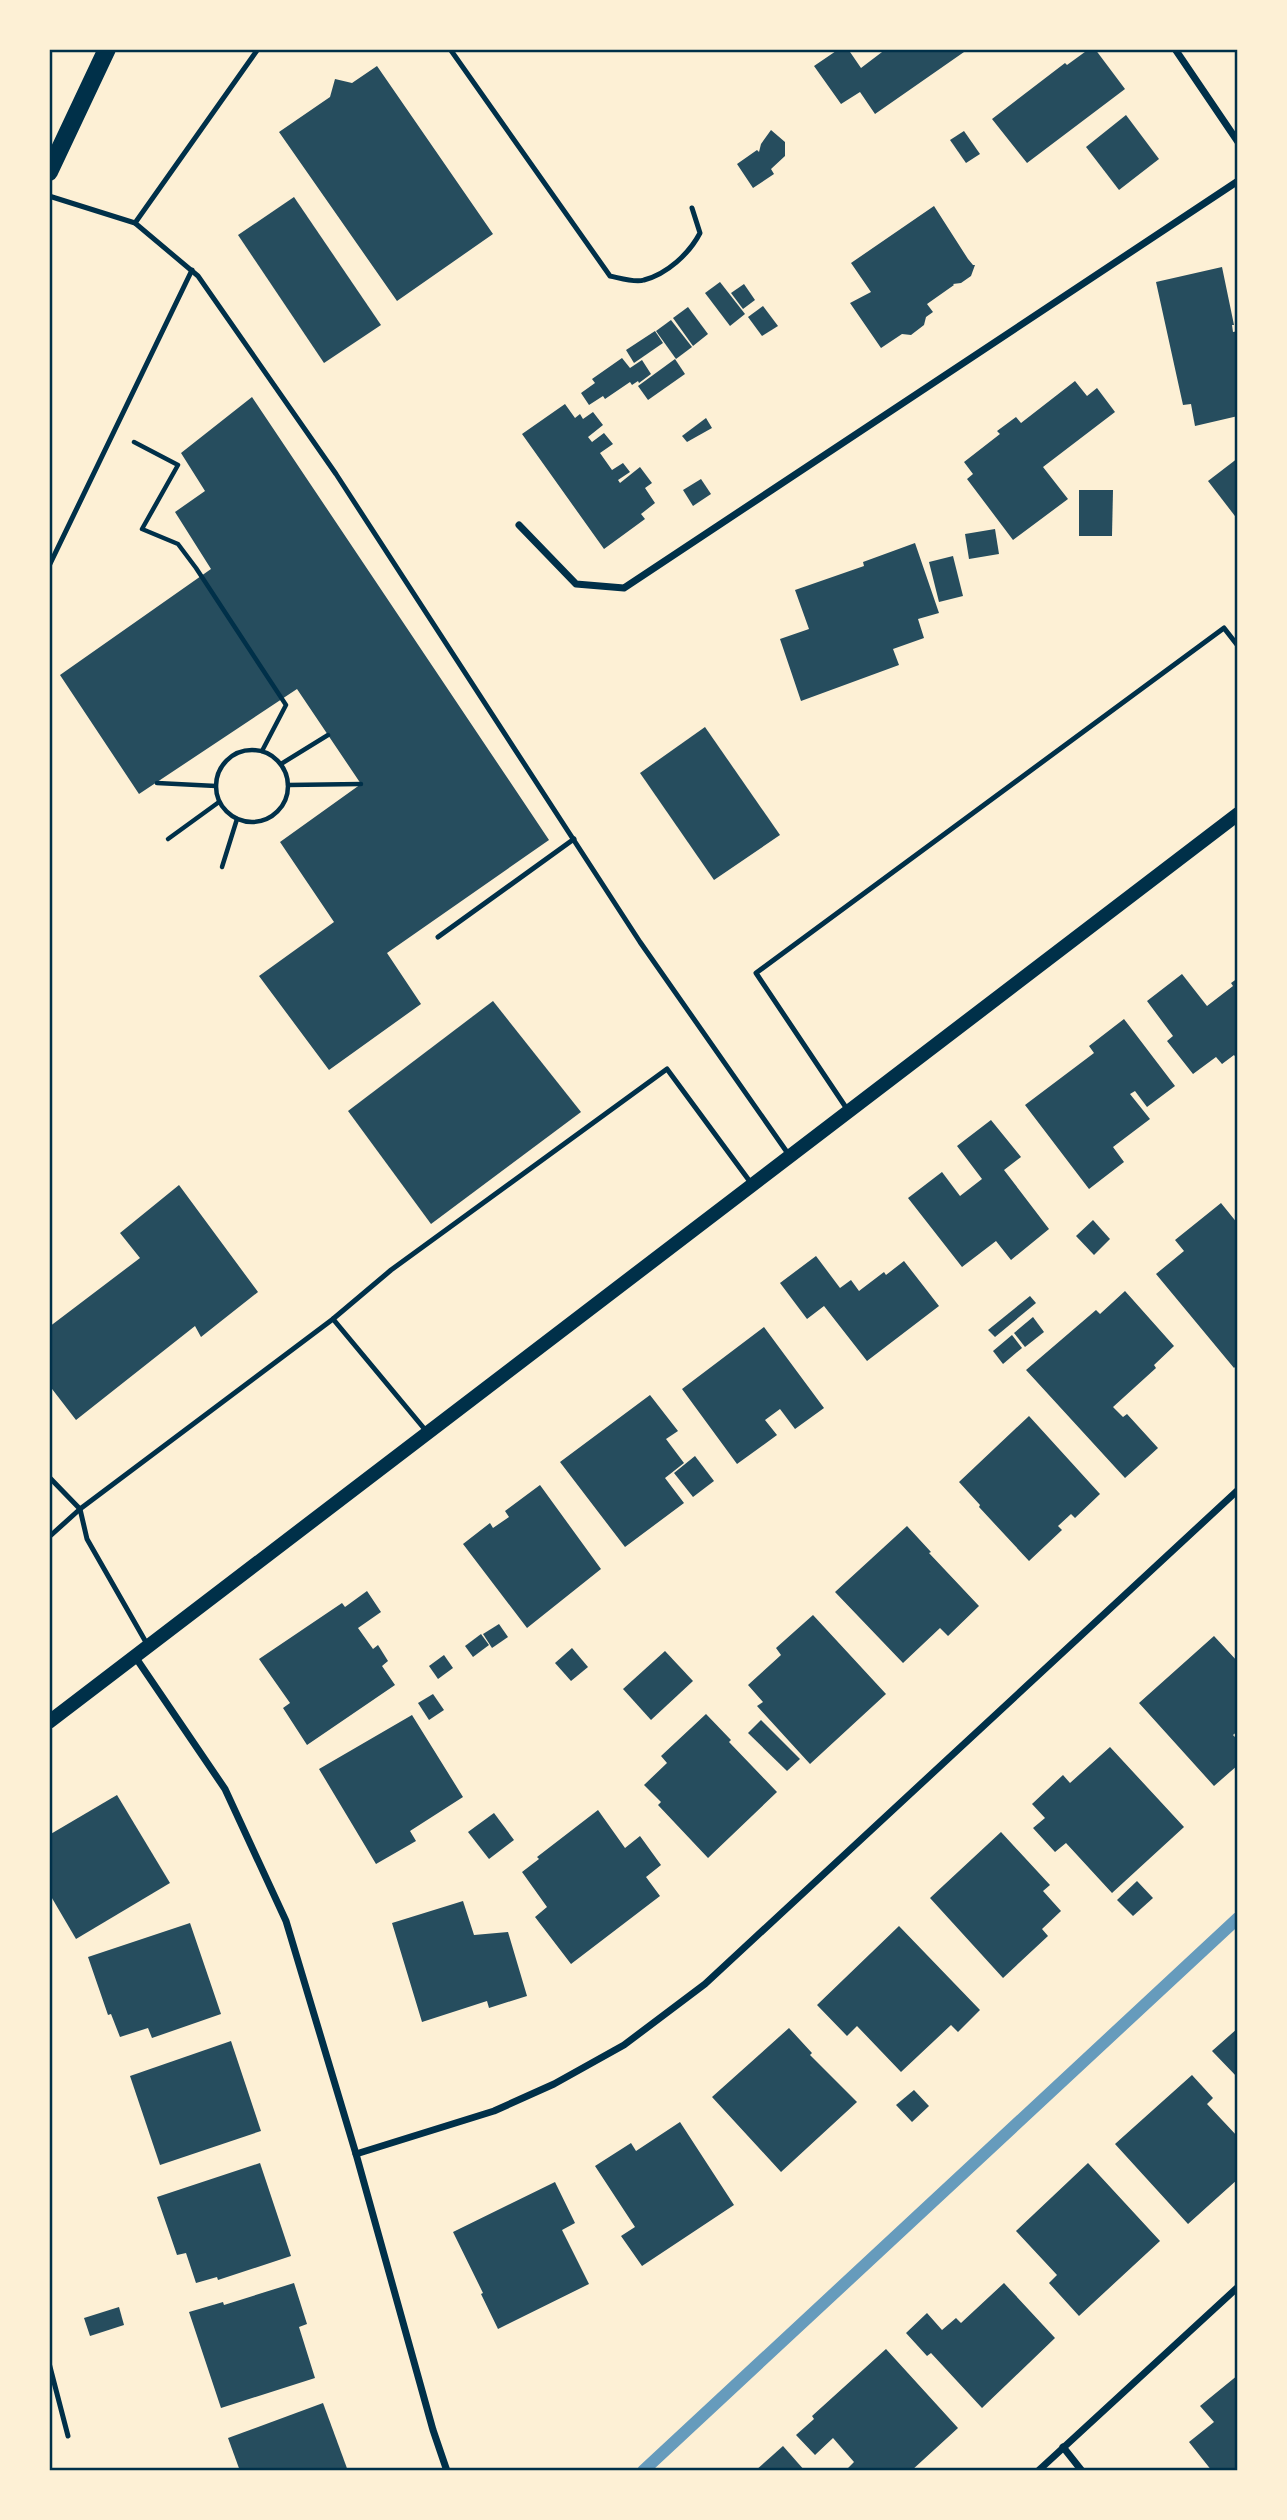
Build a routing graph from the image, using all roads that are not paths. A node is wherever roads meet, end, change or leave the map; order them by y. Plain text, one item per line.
1 (107, 49) edge
2 (258, 49) edge
3 (450, 49) edge
4 (1175, 49) edge
5 (1238, 142) edge
6 (49, 172) edge
7 (1238, 181) edge
8 (49, 196) edge
9 (692, 208) dead end
10 (135, 222) junction
11 (192, 270) junction
12 (519, 525) dead end
13 (49, 566) edge
14 (1238, 646) edge
15 (1238, 814) edge
16 (574, 839) junction
17 (438, 937) dead end
18 (849, 1112) junction
19 (790, 1157) junction
20 (753, 1185) junction
21 (332, 1319) junction
22 (429, 1433) junction
23 (49, 1477) edge
24 (1238, 1490) edge
25 (80, 1510) junction
26 (49, 1537) edge
27 (149, 1647) junction
28 (136, 1658) junction
29 (49, 1722) edge
30 (356, 2154) junction
31 (1238, 2287) edge
32 (49, 2363) edge
33 (68, 2436) dead end
34 (1063, 2447) junction
35 (447, 2471) edge
36 (1038, 2471) edge
37 (1082, 2471) edge

1 - 6 main road
2 - 10 lane
3 - 9 lane
4 - 5 street
7 - 12 street
8 - 10 lane
10 - 11 lane
11 - 13 lane
11 - 16 lane
14 - 18 lane
15 - 18 main road
16 - 17 lane
16 - 19 lane
18 - 19 main road
19 - 20 main road
20 - 21 lane
20 - 22 main road
21 - 22 lane
21 - 25 lane
22 - 27 main road
23 - 25 lane
24 - 30 street
25 - 26 lane
25 - 27 lane
27 - 28 main road
28 - 29 main road
28 - 30 street
30 - 35 street
31 - 34 street
32 - 33 lane
34 - 36 street
34 - 37 street

